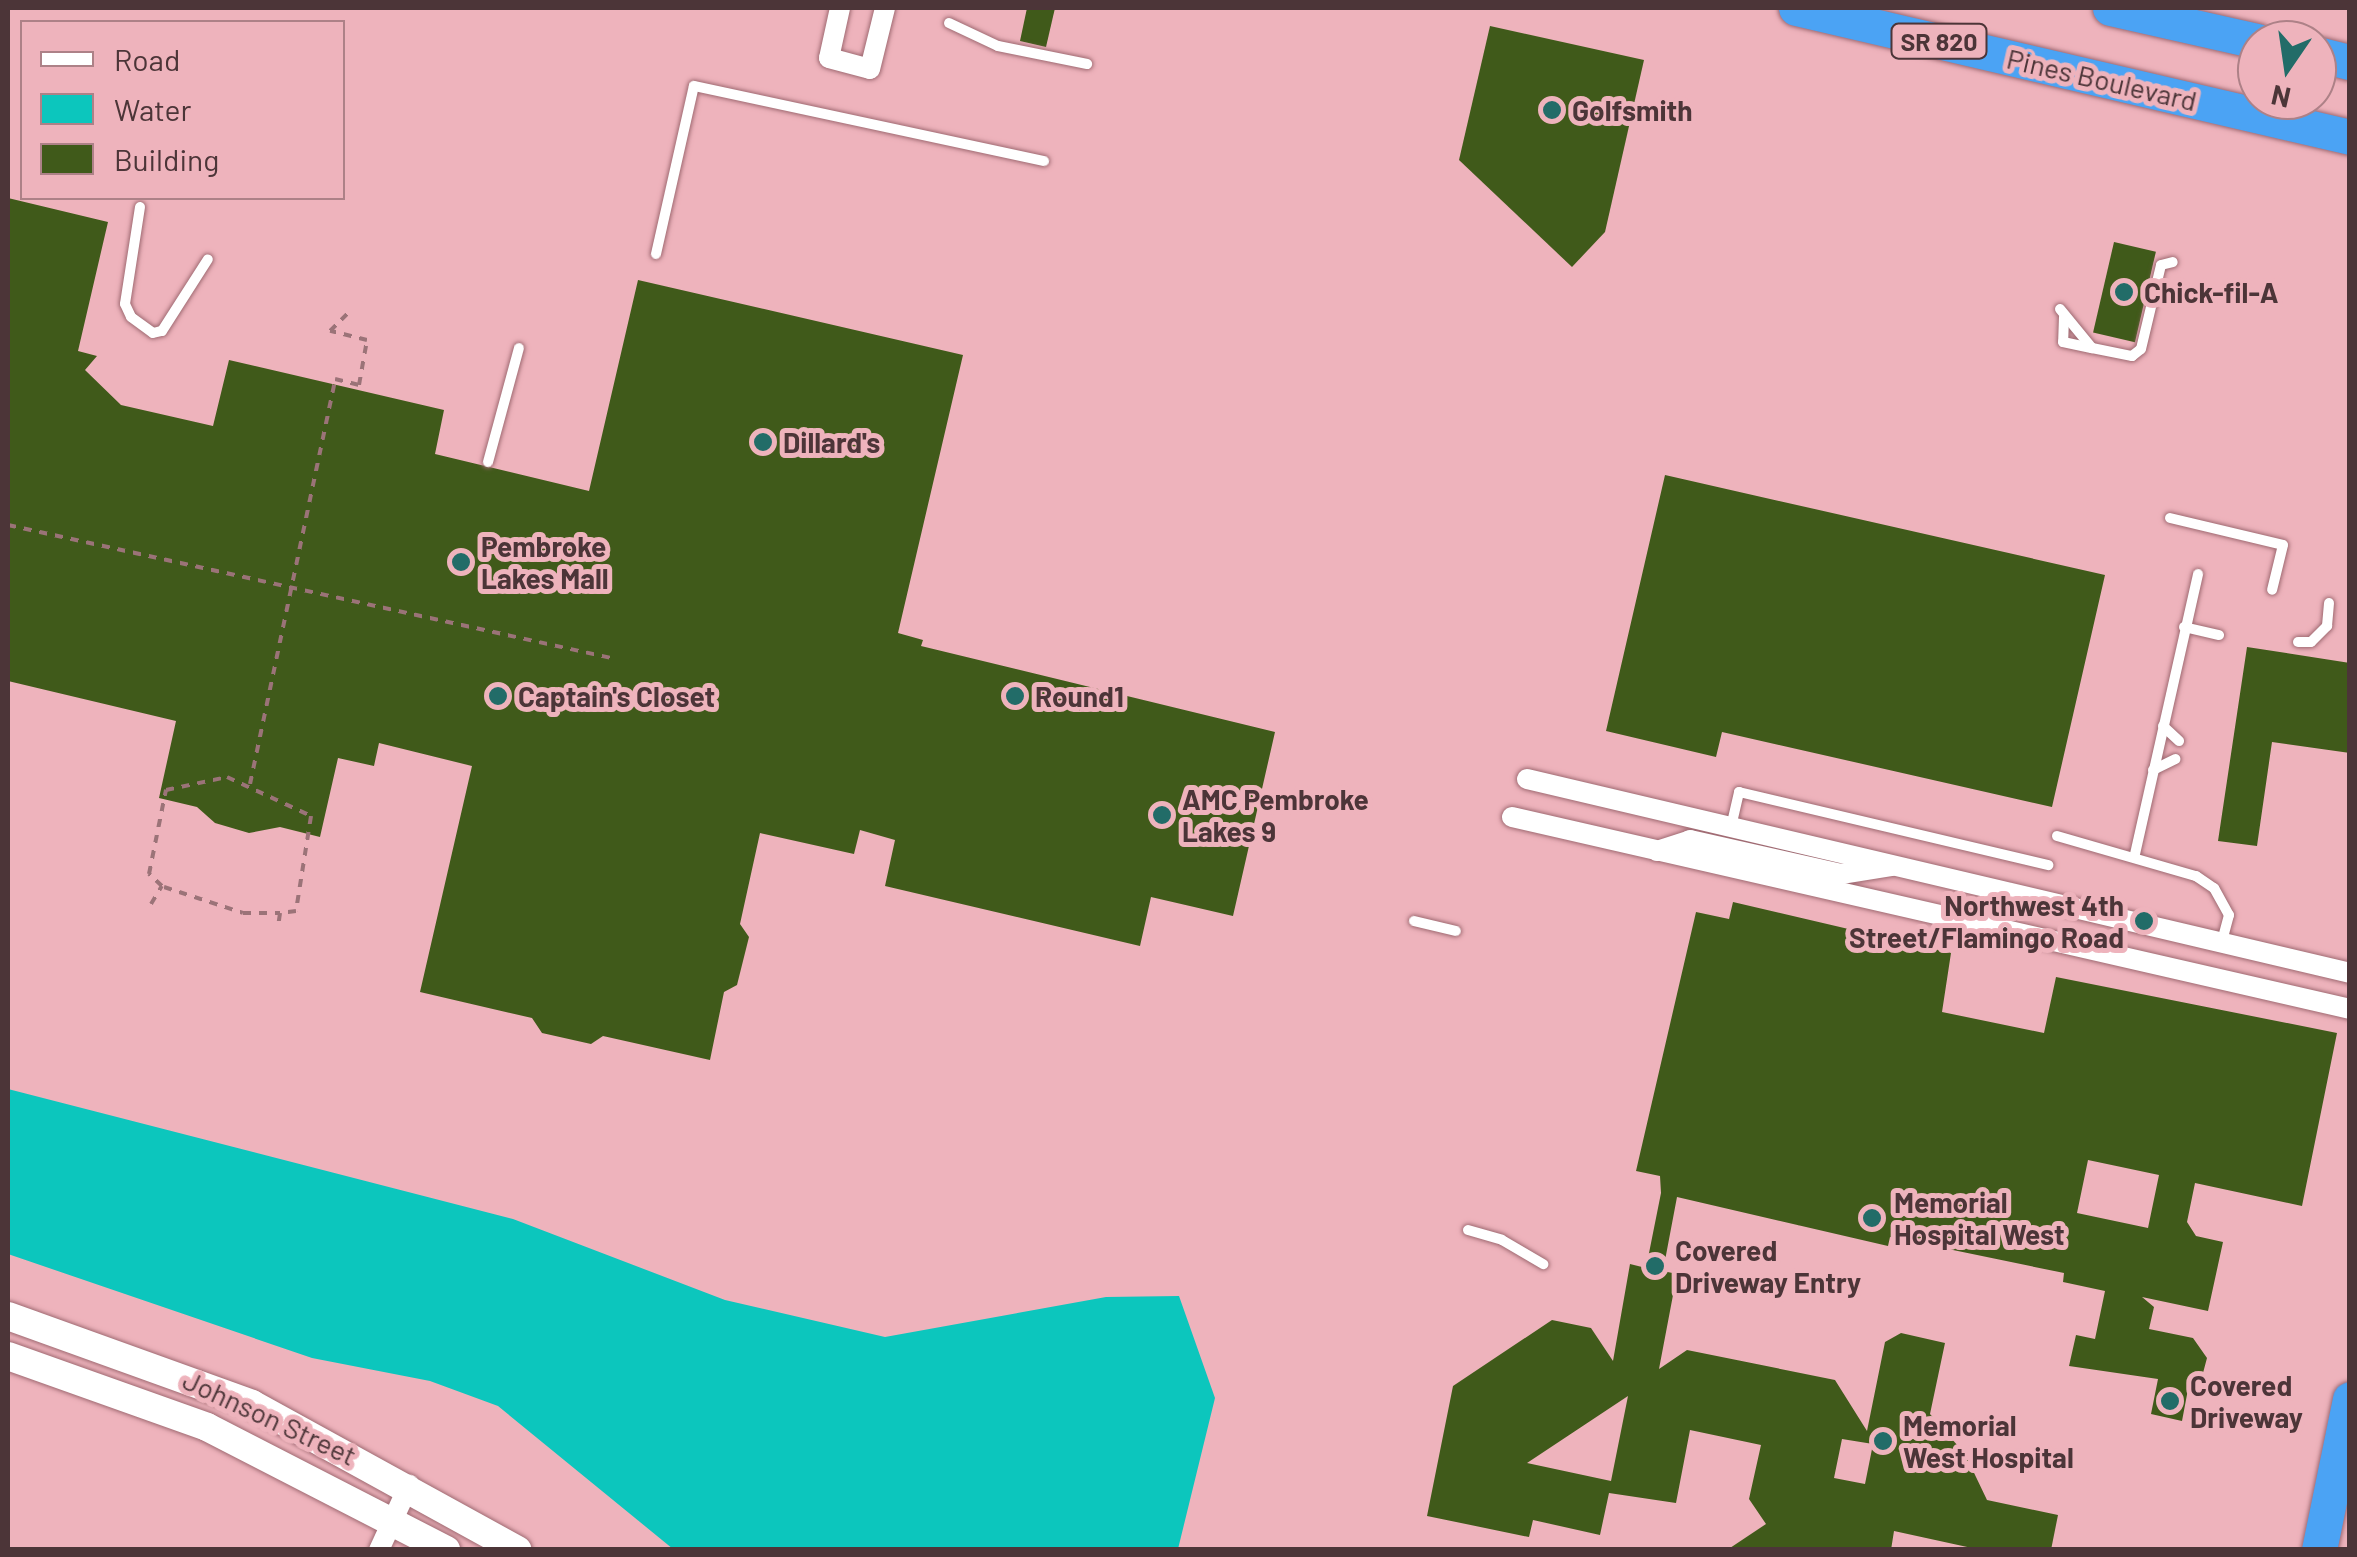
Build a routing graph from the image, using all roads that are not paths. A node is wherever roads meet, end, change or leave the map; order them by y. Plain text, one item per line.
1 (840, 8) edge
2 (885, 8) edge
3 (1796, 8) edge
4 (2110, 8) edge
5 (950, 23) dead end
6 (2237, 37) edge
7 (1088, 64) dead end
8 (2350, 136) edge
9 (1044, 161) dead end
10 (140, 207) dead end
11 (656, 254) dead end
12 (208, 258) dead end
13 (2173, 262) dead end
14 (2062, 312) dead end
15 (519, 348) dead end
16 (488, 462) dead end
17 (2170, 518) dead end
18 (2198, 574) dead end
19 (2272, 590) dead end
20 (2329, 603) dead end
21 (2184, 628) junction
22 (2218, 636) dead end
23 (2298, 642) dead end
24 (2163, 726) junction
25 (2179, 741) dead end
26 (2176, 760) dead end
27 (2153, 770) junction
28 (1526, 779) dead end
29 (1512, 818) dead end
30 (2056, 836) dead end
31 (1731, 838) junction
32 (1658, 852) junction
33 (2135, 854) junction
34 (2049, 864) dead end
35 (1714, 866) junction
36 (1414, 921) dead end
37 (1456, 931) dead end
38 (2222, 942) junction
39 (2350, 973) edge
40 (2350, 1008) edge
41 (1468, 1230) dead end
42 (1543, 1264) dead end
43 (8, 1316) edge
44 (8, 1356) edge
45 (2350, 1400) edge
46 (409, 1485) junction
47 (438, 1501) junction
48 (392, 1518) junction
49 (429, 1545) edge
50 (379, 1550) edge
51 (518, 1550) edge
52 (2319, 1550) edge

1 - 2 street
3 - 8 highway, Pines Boulevard / SR 820
4 - 6 highway
5 - 7 lane
9 - 11 lane
10 - 12 lane
13 - 14 lane
15 - 16 lane
17 - 19 lane
18 - 21 lane
20 - 23 lane
21 - 22 lane
21 - 24 lane
24 - 25 lane
24 - 27 lane
26 - 27 lane
27 - 33 lane
28 - 31 street
29 - 32 street
30 - 33 lane
31 - 32 street
31 - 34 lane
31 - 35 street
31 - 38 street
32 - 35 street
33 - 38 lane
35 - 40 street
36 - 37 lane
38 - 39 street
41 - 42 lane
43 - 46 street, Johnson Street
44 - 48 street, Johnson Street
45 - 52 highway
46 - 47 street, Johnson Street
46 - 48 street
47 - 49 street
47 - 51 street, Johnson Street
48 - 49 street, Johnson Street
48 - 50 street

